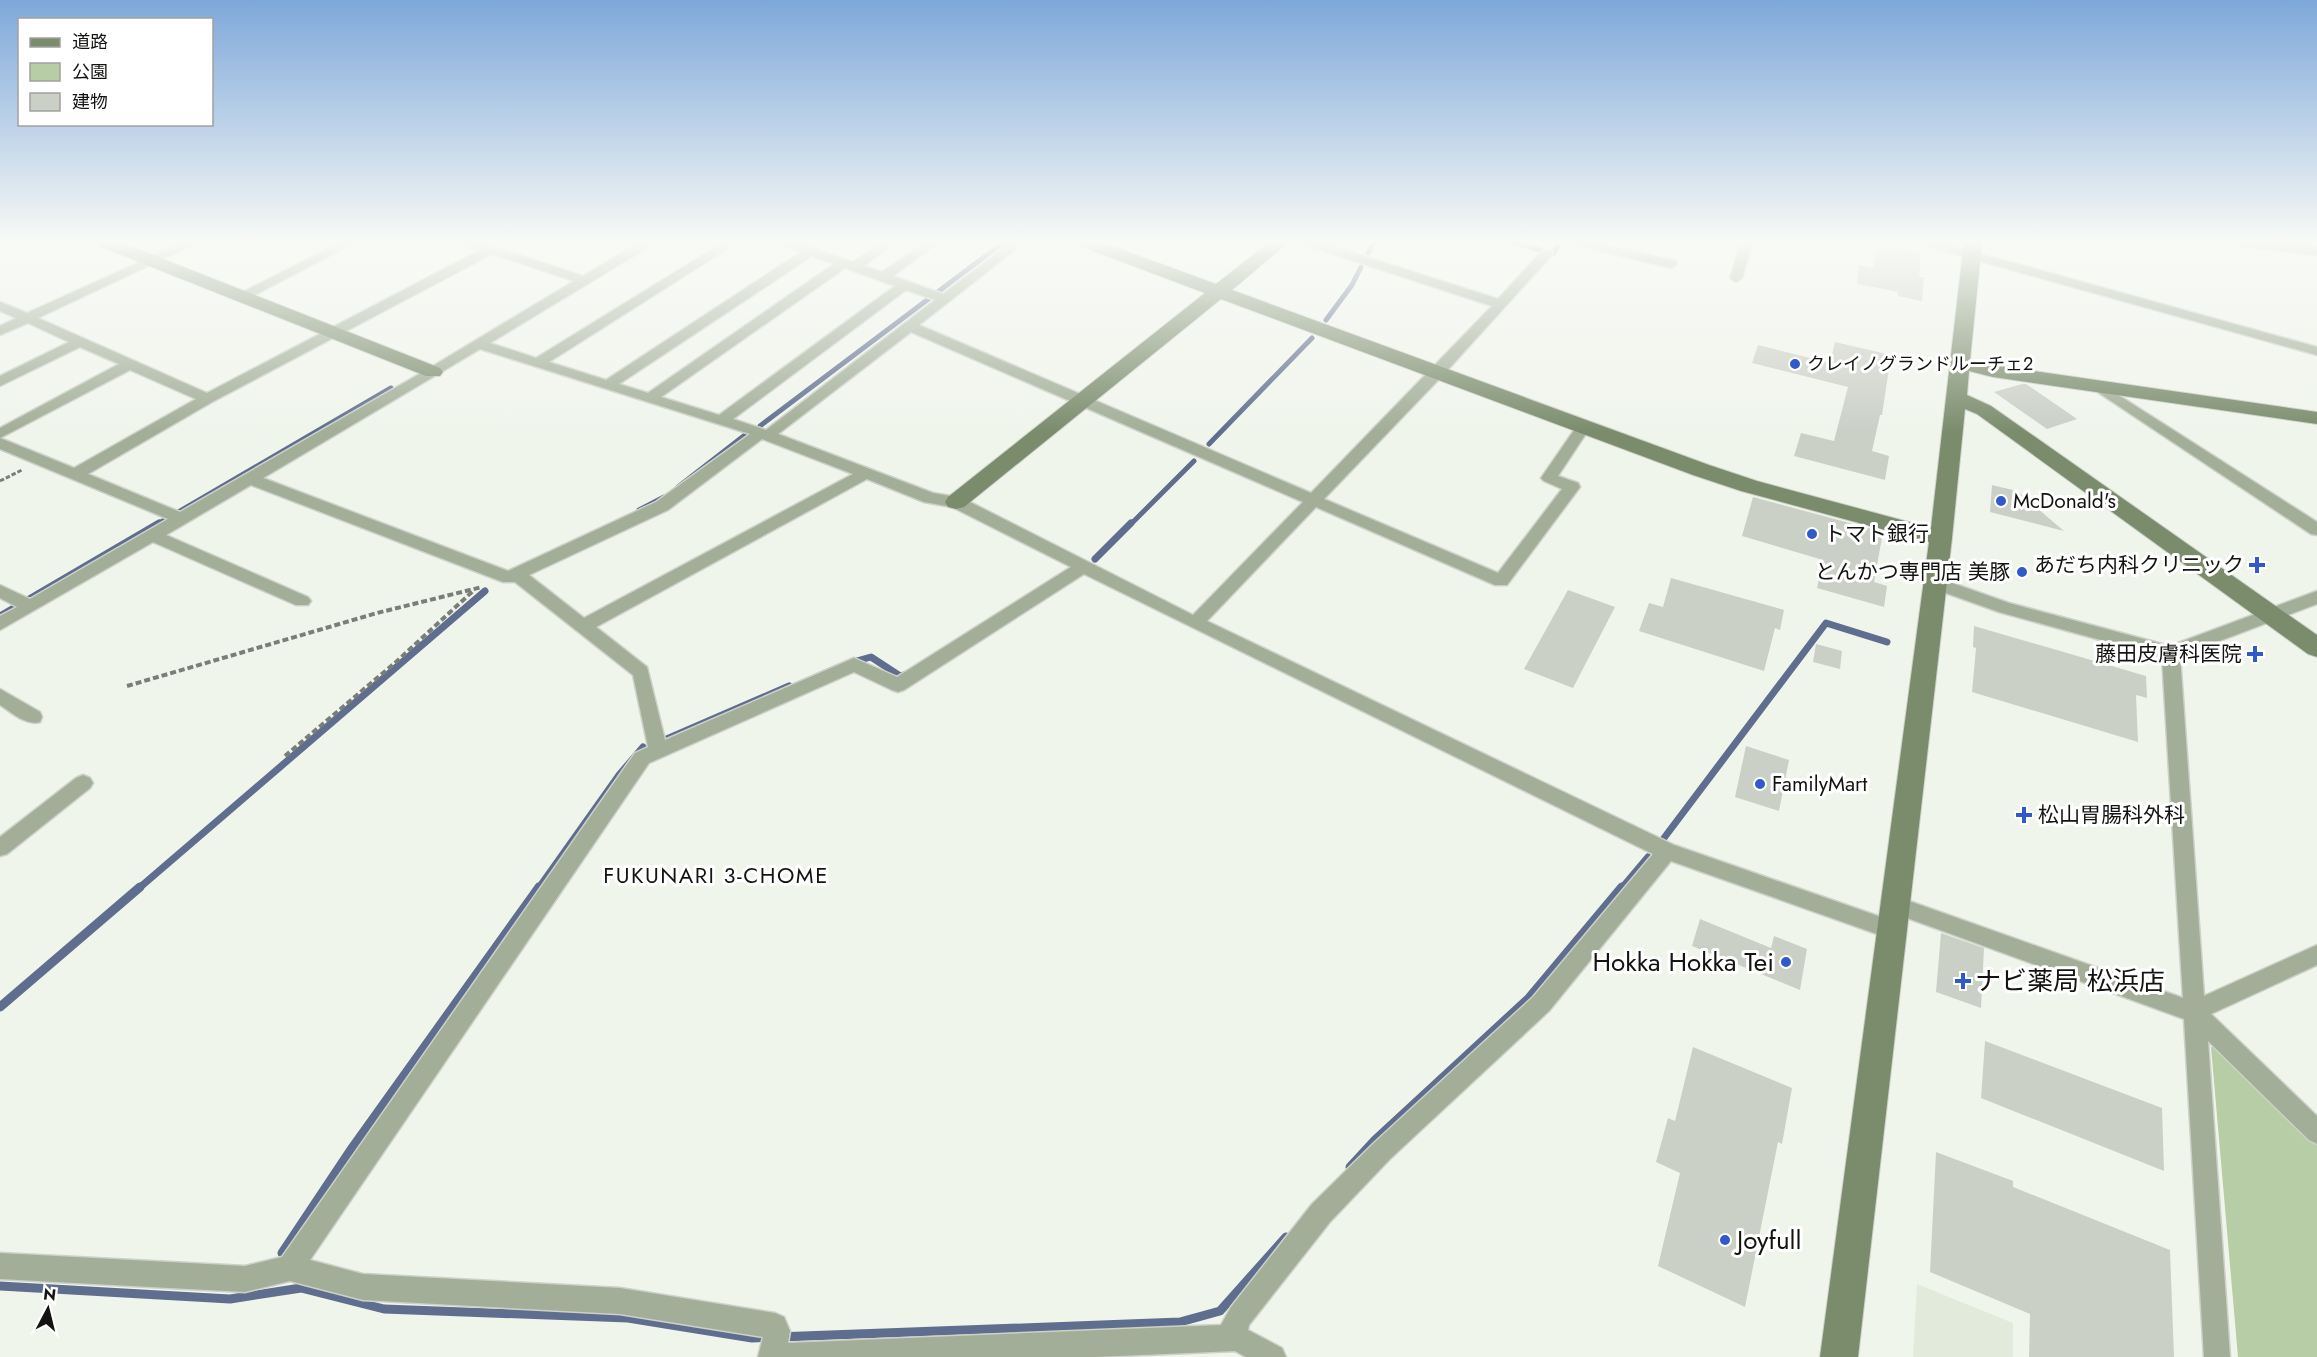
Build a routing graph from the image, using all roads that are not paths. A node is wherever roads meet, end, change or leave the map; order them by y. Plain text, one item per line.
1 (55, 305) edge
2 (265, 305) edge
3 (385, 305) edge
4 (541, 305) edge
5 (630, 305) edge
6 (729, 305) edge
7 (788, 305) edge
8 (877, 305) edge
9 (928, 305) edge
10 (1201, 305) edge
11 (1258, 305) edge
12 (1499, 305) edge
13 (1966, 305) edge
14 (2164, 305) edge
15 (0, 306) edge
16 (27, 318) junction
17 (909, 326) junction
18 (0, 331) edge
19 (333, 333) junction
20 (79, 342) junction
21 (478, 344) junction
22 (2317, 351) edge
23 (1959, 363) junction
24 (130, 364) junction
25 (536, 364) junction
26 (1439, 371) junction
27 (433, 372) junction
28 (0, 382) edge
29 (608, 385) junction
30 (2098, 386) junction
31 (650, 398) junction
32 (1957, 398) junction
33 (207, 399) junction
34 (1082, 401) junction
35 (2317, 418) edge
36 (722, 420) junction
37 (1584, 426) junction
38 (0, 434) edge
39 (764, 435) junction
40 (0, 443) edge
41 (866, 473) junction
42 (76, 474) junction
43 (251, 479) junction
44 (1313, 501) junction
45 (956, 502) junction
46 (174, 516) junction
47 (2317, 530) edge
48 (152, 535) junction
49 (1941, 538) junction
50 (1083, 567) junction
51 (512, 576) junction
52 (1935, 583) junction
53 (0, 591) edge
54 (2317, 597) edge
55 (302, 602) dead end
56 (25, 603) junction
57 (2271, 615) junction
58 (1195, 623) junction
59 (0, 624) edge
60 (582, 627) junction
61 (2317, 648) edge
62 (2171, 653) junction
63 (0, 696) edge
64 (33, 717) dead end
65 (658, 751) junction
66 (83, 783) dead end
67 (0, 848) edge
68 (1667, 851) junction
69 (1894, 918) junction
70 (2317, 955) edge
71 (2193, 1012) junction
72 (2317, 1132) edge
73 (0, 1266) edge
74 (290, 1268) junction
75 (1237, 1338) junction
76 (774, 1347) edge
77 (1273, 1357) edge
78 (1839, 1357) edge
79 (2217, 1357) edge

1 - 16 street
2 - 19 street
3 - 19 street
4 - 21 street
5 - 25 street
6 - 29 street
7 - 31 street
8 - 36 street
9 - 17 street
10 - 34 street
11 - 26 street
12 - 26 street
13 - 23 street
14 - 22 street
15 - 16 street
16 - 18 street
16 - 20 street
17 - 34 street
17 - 39 street
19 - 27 street
19 - 33 street
20 - 24 street
20 - 28 street
21 - 25 street
21 - 27 street
23 - 30 street
23 - 32 street
24 - 33 street
24 - 38 street
25 - 29 street
26 - 37 street
26 - 44 street
27 - 43 street
29 - 31 street
30 - 35 street
30 - 47 street
31 - 36 street
32 - 49 street
32 - 57 street
33 - 42 street
34 - 44 street
34 - 45 street
36 - 39 street
37 - 44 street
37 - 49 street
39 - 41 street
39 - 51 street
40 - 42 street
41 - 45 street
41 - 60 street
42 - 46 street
43 - 46 street
43 - 51 street
44 - 58 street
45 - 50 street
46 - 48 street
48 - 55 street
48 - 56 street
49 - 52 street
50 - 58 street
50 - 65 street
51 - 60 street
52 - 62 street
52 - 69 street
53 - 56 street
54 - 57 street
56 - 59 street
57 - 61 street
57 - 62 street
58 - 68 street
60 - 65 street
62 - 71 street
63 - 64 street
65 - 74 street
66 - 67 street
68 - 69 street
68 - 75 street
69 - 71 street
69 - 78 street
70 - 71 street
71 - 72 street
71 - 79 street
73 - 74 street
74 - 76 street
75 - 76 street
75 - 77 street

